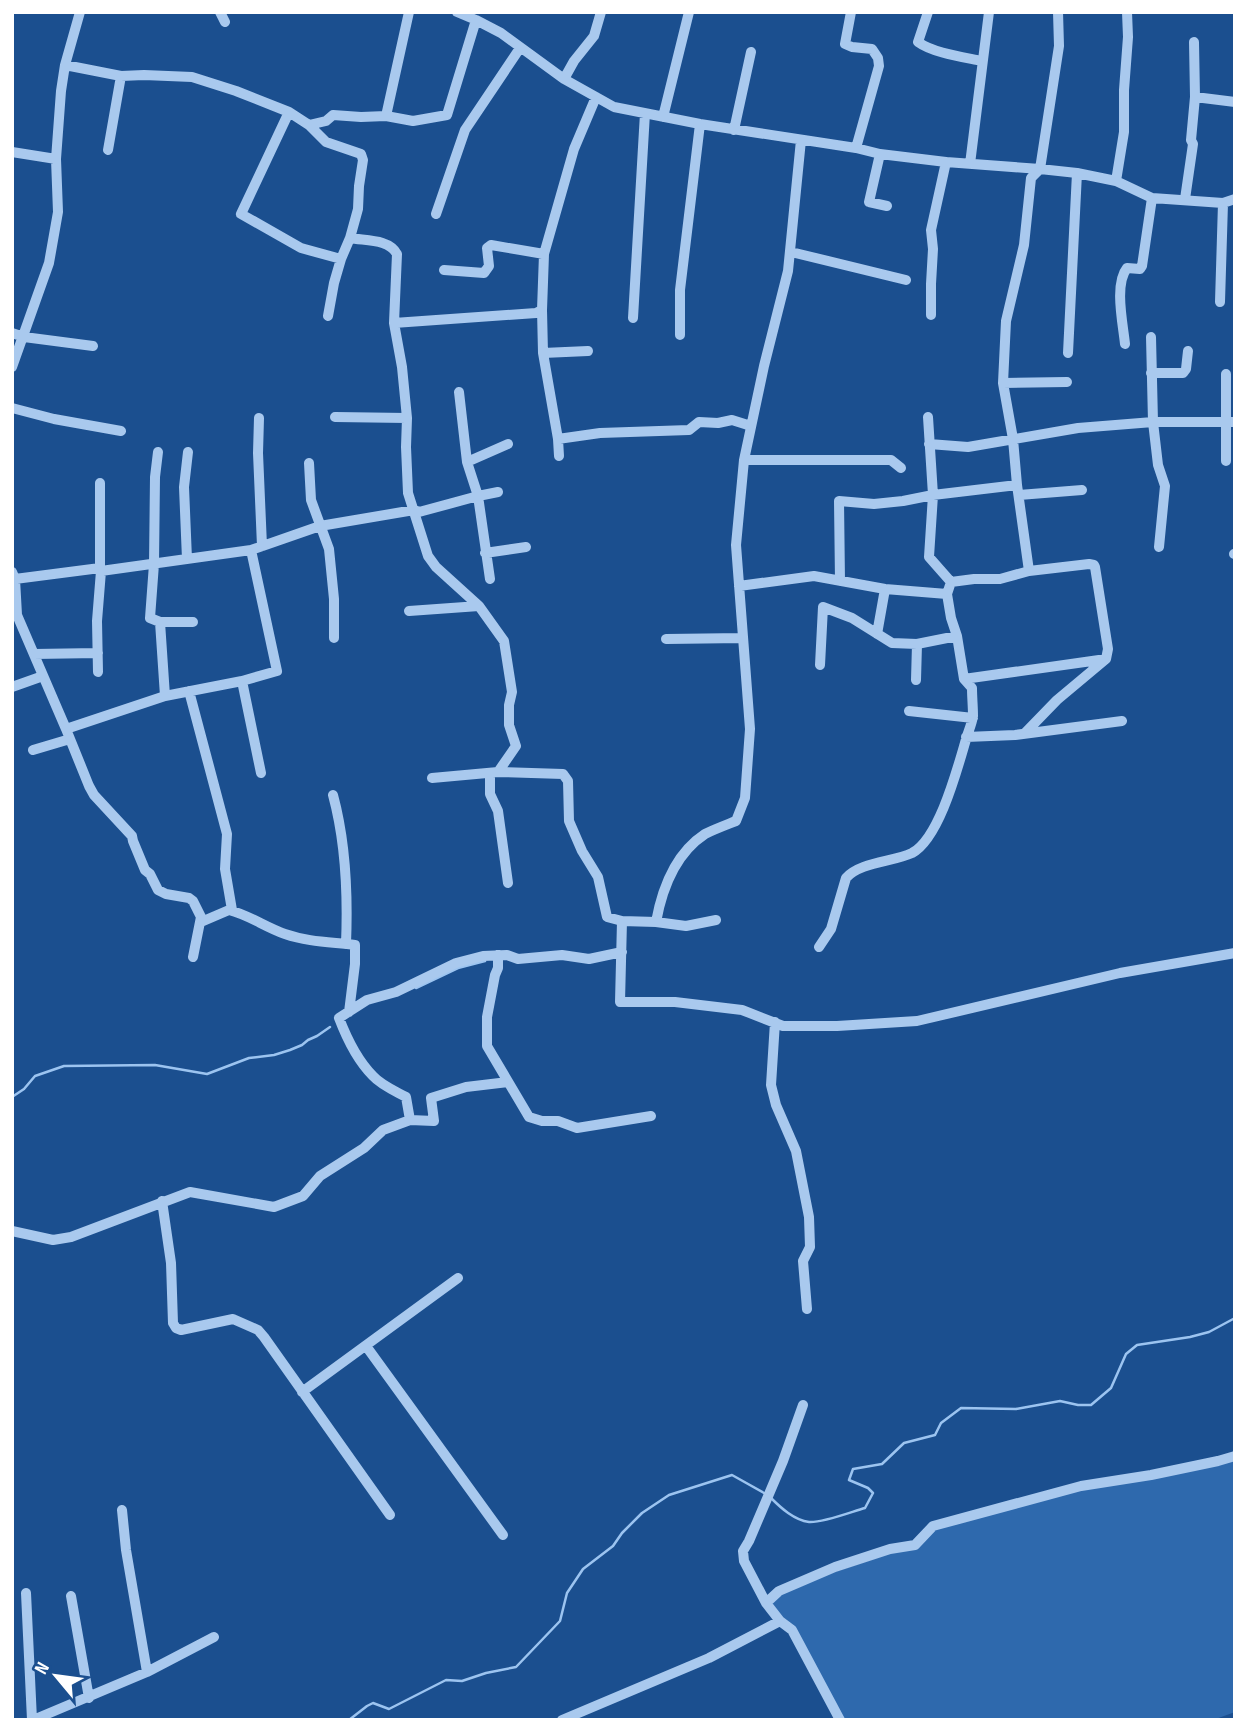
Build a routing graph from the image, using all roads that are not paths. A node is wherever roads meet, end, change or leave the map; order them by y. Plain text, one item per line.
1 (80, 12) edge
2 (409, 12) edge
3 (457, 12) edge
4 (601, 12) edge
5 (690, 12) edge
6 (852, 12) edge
7 (928, 12) edge
8 (989, 12) edge
9 (1058, 12) edge
10 (1128, 12) edge
11 (476, 20) junction
12 (1194, 42) dead end
13 (520, 48) junction
14 (751, 52) dead end
15 (982, 61) junction
16 (65, 65) junction
17 (121, 76) junction
18 (564, 79) junction
19 (596, 97) junction
20 (1195, 97) junction
21 (1235, 102) edge
22 (289, 112) junction
23 (645, 113) junction
24 (387, 116) junction
25 (663, 117) junction
26 (700, 124) junction
27 (309, 125) junction
28 (734, 130) junction
29 (801, 140) junction
30 (856, 148) junction
31 (108, 150) dead end
32 (12, 152) edge
33 (880, 154) junction
34 (56, 159) junction
35 (946, 162) junction
36 (970, 164) junction
37 (1040, 169) junction
38 (1077, 173) junction
39 (1116, 181) junction
40 (1152, 198) junction
41 (1185, 199) junction
42 (1235, 199) edge
43 (1223, 203) junction
44 (887, 206) dead end
45 (436, 214) dead end
46 (350, 238) junction
47 (791, 252) junction
48 (544, 254) junction
49 (341, 259) junction
50 (444, 270) dead end
51 (906, 280) dead end
52 (1220, 302) dead end
53 (541, 310) junction
54 (931, 315) dead end
55 (328, 316) dead end
56 (633, 318) dead end
57 (394, 323) junction
58 (18, 335) edge
59 (680, 335) dead end
60 (1151, 337) dead end
61 (1125, 344) dead end
62 (93, 346) dead end
63 (588, 351) dead end
64 (1188, 351) dead end
65 (543, 353) junction
66 (1068, 353) dead end
67 (12, 367) edge
68 (1151, 373) junction
69 (1226, 374) dead end
70 (1067, 382) dead end
71 (1003, 383) junction
72 (459, 392) dead end
73 (12, 408) edge
74 (335, 417) dead end
75 (928, 417) dead end
76 (259, 418) dead end
77 (407, 418) junction
78 (1153, 422) junction
79 (1230, 422) edge
80 (751, 426) junction
81 (121, 431) dead end
82 (558, 439) junction
83 (1013, 439) junction
84 (508, 444) dead end
85 (929, 444) junction
86 (158, 452) dead end
87 (188, 452) dead end
88 (559, 456) dead end
89 (744, 460) junction
90 (1226, 461) dead end
91 (467, 462) junction
92 (309, 463) dead end
93 (901, 468) dead end
94 (100, 483) dead end
95 (1018, 490) junction
96 (1082, 490) dead end
97 (498, 492) dead end
98 (933, 495) junction
99 (478, 496) junction
100 (414, 510) junction
101 (320, 526) junction
102 (526, 547) dead end
103 (1159, 547) dead end
104 (257, 548) junction
105 (485, 553) junction
106 (187, 559) junction
107 (155, 564) junction
108 (101, 569) junction
109 (1030, 571) junction
110 (13, 575) edge
111 (490, 579) dead end
112 (840, 581) junction
113 (951, 582) junction
114 (739, 586) junction
115 (885, 589) junction
116 (947, 594) junction
117 (479, 606) junction
118 (410, 611) dead end
119 (160, 622) junction
120 (193, 622) dead end
121 (877, 634) junction
122 (957, 636) junction
123 (334, 638) dead end
124 (743, 638) junction
125 (666, 639) dead end
126 (916, 645) junction
127 (98, 653) junction
128 (34, 654) junction
129 (1106, 659) junction
130 (820, 665) dead end
131 (98, 672) dead end
132 (43, 676) junction
133 (964, 679) junction
134 (916, 680) dead end
135 (242, 681) junction
136 (12, 687) edge
137 (189, 691) junction
138 (165, 696) junction
139 (909, 711) dead end
140 (973, 718) junction
141 (1122, 721) dead end
142 (1025, 733) junction
143 (69, 734) junction
144 (966, 737) junction
145 (33, 750) dead end
146 (261, 773) dead end
147 (494, 773) junction
148 (432, 778) dead end
149 (333, 795) dead end
150 (508, 883) dead end
151 (232, 910) junction
152 (716, 920) dead end
153 (622, 921) junction
154 (201, 922) junction
155 (656, 922) junction
156 (346, 944) junction
157 (819, 947) dead end
158 (622, 952) junction
159 (1235, 953) edge
160 (498, 954) junction
161 (193, 957) dead end
162 (349, 1012) junction
163 (775, 1022) junction
164 (508, 1082) junction
165 (651, 1116) dead end
166 (410, 1120) junction
167 (162, 1201) junction
168 (12, 1231) edge
169 (458, 1278) dead end
170 (807, 1309) dead end
171 (366, 1346) junction
172 (302, 1392) junction
173 (803, 1405) dead end
174 (1235, 1456) edge
175 (122, 1510) dead end
176 (390, 1515) dead end
177 (503, 1535) dead end
178 (26, 1593) dead end
179 (71, 1596) dead end
180 (766, 1603) junction
181 (780, 1621) junction
182 (214, 1637) dead end
183 (147, 1672) junction
184 (89, 1698) junction
185 (33, 1720) edge
186 (562, 1720) edge
187 (841, 1720) edge

1 - 16 street
2 - 24 street
3 - 11 street
4 - 18 street
5 - 25 street
6 - 30 street
7 - 15 street
8 - 15 street
9 - 37 street
10 - 39 street
11 - 13 street
11 - 24 street
12 - 20 street
13 - 18 street
13 - 45 street
14 - 28 street
15 - 36 street
16 - 17 street
16 - 34 street
17 - 22 street
17 - 31 street
18 - 19 street
19 - 23 street
19 - 48 street
20 - 21 street
20 - 41 street
22 - 27 street
22 - 49 street
23 - 25 street
23 - 56 street
24 - 27 street
25 - 26 street
26 - 28 street
26 - 59 street
27 - 46 street
28 - 29 street
29 - 30 street
29 - 47 street
30 - 33 street
32 - 34 street
33 - 35 street
33 - 44 street
34 - 58 street
35 - 36 street
35 - 54 street
36 - 37 street
37 - 38 street
37 - 71 street
38 - 39 street
38 - 66 street
39 - 40 street
40 - 41 street
40 - 61 street
41 - 43 street
42 - 43 street
43 - 52 street
46 - 49 street
46 - 57 street
47 - 51 street
47 - 80 street
48 - 50 street
48 - 53 street
49 - 55 street
53 - 57 street
53 - 65 street
57 - 77 street
58 - 62 street
58 - 67 street
60 - 68 street
63 - 65 street
64 - 68 street
65 - 82 street
68 - 78 street
69 - 79 street
70 - 71 street
71 - 83 street
72 - 91 street
73 - 81 street
74 - 77 street
75 - 85 street
76 - 104 street
77 - 100 street
78 - 79 street
78 - 83 street
78 - 103 street
79 - 90 street
80 - 82 street
80 - 89 street
82 - 88 street
83 - 85 street
83 - 95 street
84 - 91 street
85 - 98 street
86 - 107 street
87 - 106 street
89 - 93 street
89 - 114 street
91 - 99 street
92 - 101 street
94 - 108 street
95 - 96 street
95 - 98 street
95 - 109 street
97 - 99 street
98 - 112 street
98 - 113 street
99 - 100 street
99 - 105 street
100 - 101 street
100 - 117 street
101 - 104 street
101 - 123 street
102 - 105 street
104 - 106 street
104 - 135 street
105 - 111 street
106 - 107 street
107 - 108 street
107 - 119 street
108 - 110 street
108 - 127 street
109 - 113 street
109 - 129 street
110 - 128 street
112 - 114 street
112 - 115 street
113 - 116 street
114 - 124 street
115 - 116 street
115 - 121 street
116 - 122 street
117 - 118 street
117 - 147 street
119 - 120 street
119 - 138 street
121 - 126 street
121 - 130 street
122 - 126 street
122 - 133 street
124 - 125 street
124 - 155 street
126 - 134 street
127 - 128 street
127 - 131 street
128 - 132 street
129 - 133 street
129 - 142 street
132 - 136 street
132 - 143 street
133 - 140 street
135 - 137 street
135 - 146 street
137 - 138 street
137 - 151 street
138 - 143 street
139 - 140 street
140 - 144 street
141 - 142 street
142 - 144 street
143 - 145 street
143 - 154 street
144 - 157 street
147 - 148 street
147 - 150 street
147 - 153 street
149 - 156 street
151 - 154 street
151 - 156 street
152 - 155 street
153 - 155 street
153 - 158 street
154 - 161 street
156 - 162 street
158 - 160 street
158 - 163 street
159 - 163 street
160 - 162 street
160 - 164 street
162 - 166 street
163 - 170 street
164 - 165 street
164 - 166 street
166 - 167 street
167 - 168 street
167 - 172 street
169 - 171 street
171 - 172 street
171 - 177 street
172 - 176 street
173 - 180 street
174 - 180 street
175 - 183 street
178 - 185 street
179 - 184 street
180 - 181 street
181 - 186 street
181 - 187 street
182 - 183 street
183 - 184 street
184 - 185 street

